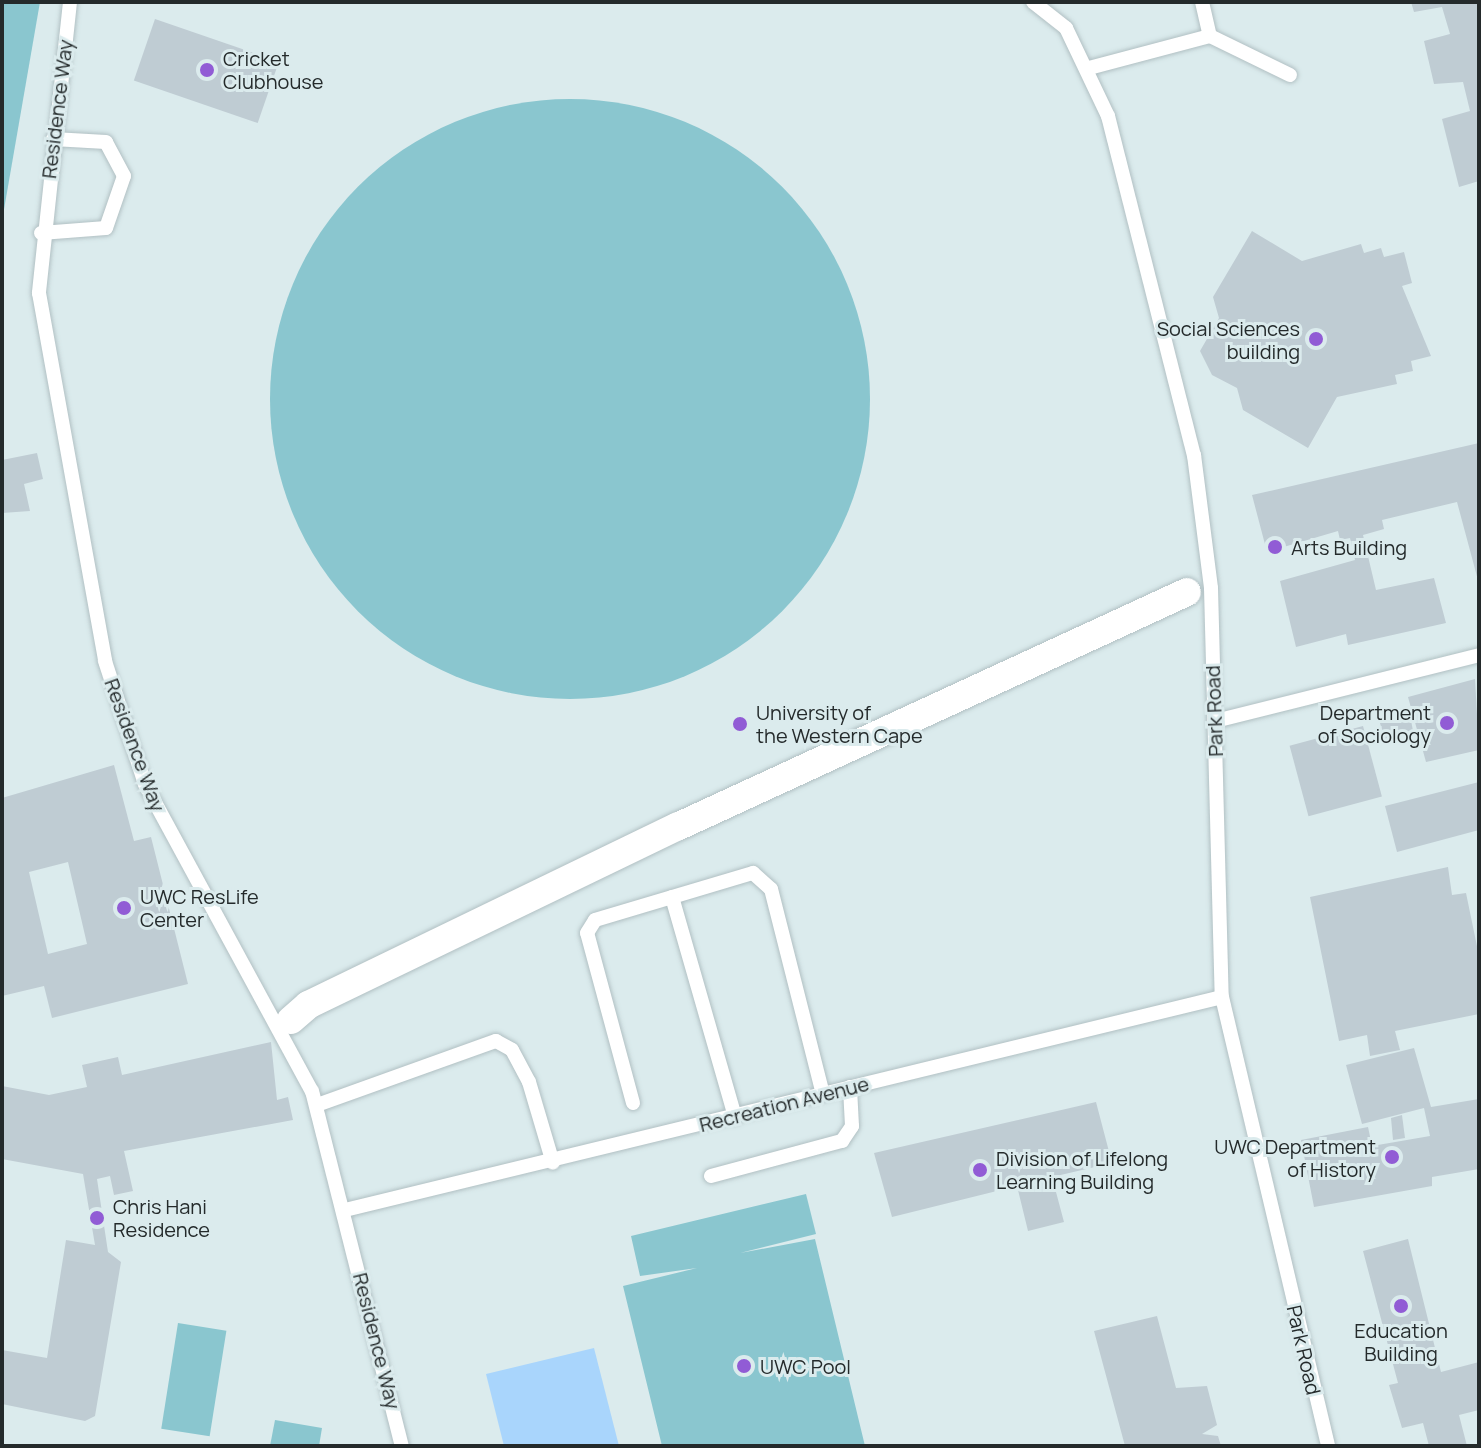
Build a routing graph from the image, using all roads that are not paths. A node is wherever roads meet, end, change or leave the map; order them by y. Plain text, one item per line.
1 (70, 2) edge
2 (1033, 2) edge
3 (1202, 2) edge
4 (1210, 36) junction
5 (1089, 68) junction
6 (1290, 75) dead end
7 (53, 139) junction
8 (41, 233) junction
9 (1187, 592) dead end
10 (1479, 655) edge
11 (1215, 721) junction
12 (672, 897) junction
13 (1222, 997) junction
14 (291, 1020) dead end
15 (850, 1087) junction
16 (823, 1094) junction
17 (633, 1103) dead end
18 (317, 1105) junction
19 (735, 1117) junction
20 (553, 1163) junction
21 (711, 1176) dead end
22 (345, 1210) junction
23 (402, 1446) edge
24 (1328, 1446) edge

1 - 7 lane, Residence Way
2 - 5 lane, Park Road
3 - 4 lane
4 - 5 lane
4 - 6 lane
5 - 11 lane, Park Road
7 - 8 lane, Residence Way
7 - 8 lane
8 - 18 lane, Residence Way
9 - 14 street
10 - 11 lane
11 - 13 lane, Park Road
12 - 16 lane
12 - 17 lane
12 - 19 lane
13 - 15 lane, Recreation Avenue
13 - 24 lane, Park Road
15 - 16 lane, Recreation Avenue
15 - 21 lane
16 - 19 lane, Recreation Avenue
18 - 20 lane
18 - 22 lane, Residence Way
19 - 20 lane, Recreation Avenue
20 - 22 lane, Recreation Avenue
22 - 23 lane, Residence Way

